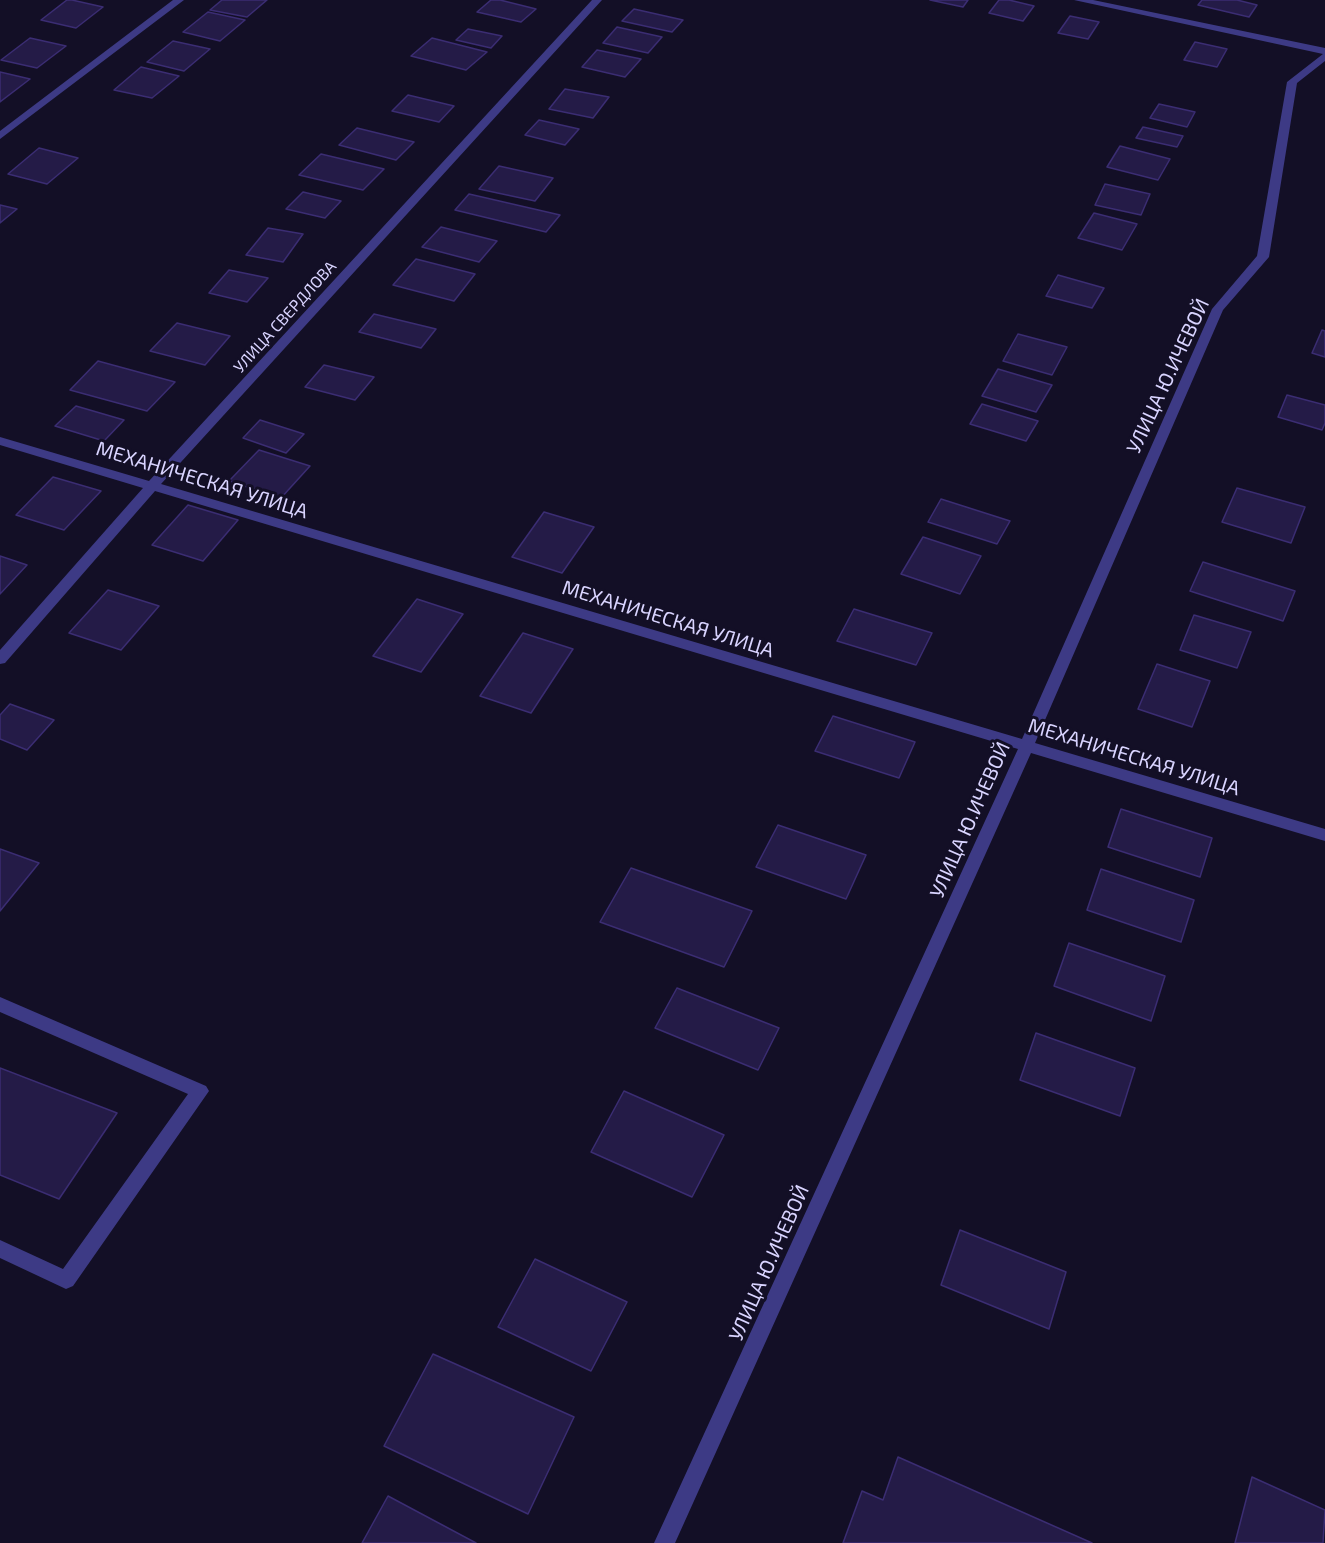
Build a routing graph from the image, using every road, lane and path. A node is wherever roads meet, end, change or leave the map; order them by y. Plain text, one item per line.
1 (179, 0) edge
2 (597, 0) edge
3 (1079, 0) edge
4 (1325, 51) edge
5 (1325, 56) edge
6 (0, 136) edge
7 (0, 441) edge
8 (152, 486) junction
9 (0, 659) edge
10 (1027, 745) junction
11 (1325, 835) edge
12 (0, 1004) edge
13 (0, 1249) edge
14 (664, 1543) edge

1 - 6 street
2 - 8 street, УЛИЦА СВЕРДЛОВА
3 - 4 street
5 - 10 street, УЛИЦА Ю.ИЧЕВОЙ
7 - 8 street, МЕХАНИЧЕСКАЯ УЛИЦА
8 - 9 street, УЛИЦА СВЕРДЛОВА
8 - 10 street, МЕХАНИЧЕСКАЯ УЛИЦА
10 - 11 street, МЕХАНИЧЕСКАЯ УЛИЦА
10 - 14 street, УЛИЦА Ю.ИЧЕВОЙ
12 - 13 street

